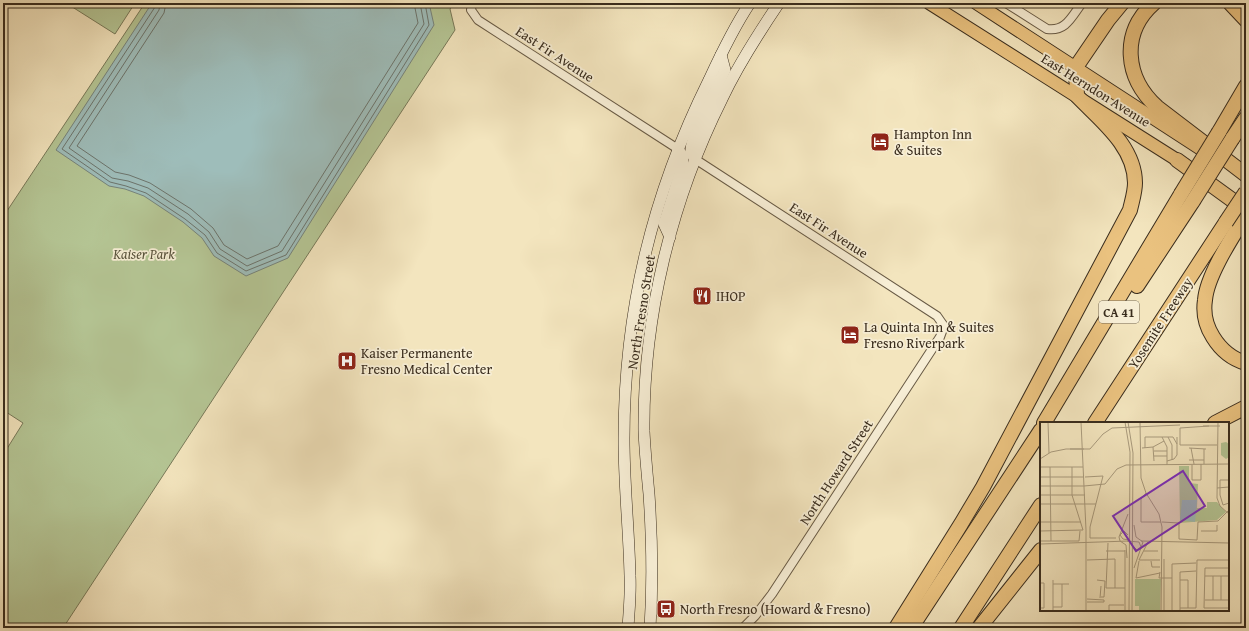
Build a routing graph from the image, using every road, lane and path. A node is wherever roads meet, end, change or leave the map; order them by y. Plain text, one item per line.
1 (472, 3) edge
2 (750, 3) edge
3 (779, 3) edge
4 (929, 3) edge
5 (976, 3) edge
6 (1006, 3) edge
7 (1082, 3) edge
8 (1122, 3) edge
9 (1154, 3) edge
10 (1230, 3) edge
11 (1246, 20) edge
12 (721, 55) junction
13 (1076, 67) junction
14 (1246, 86) edge
15 (1077, 96) junction
16 (1246, 118) edge
17 (678, 149) junction
18 (695, 159) junction
19 (1177, 160) junction
20 (1246, 175) edge
21 (1246, 179) edge
22 (1246, 192) edge
23 (1187, 197) junction
24 (1246, 205) edge
25 (1246, 210) edge
26 (1246, 215) edge
27 (1231, 226) junction
28 (670, 237) junction
29 (944, 326) joint
30 (1246, 363) edge
31 (1246, 407) edge
32 (1046, 422) edge
33 (1096, 422) edge
34 (1217, 422) edge
35 (1040, 431) edge
36 (1040, 507) edge
37 (1040, 551) edge
38 (628, 628) edge
39 (650, 628) edge
40 (743, 628) edge
41 (896, 628) edge
42 (911, 628) edge
43 (961, 628) edge
44 (979, 628) edge

1 - 17 street, East Fir Avenue
2 - 12 main road, North Fresno Street
3 - 18 main road, North Fresno Street
4 - 15 main road, East Herndon Avenue
5 - 13 main road, East Herndon Avenue
6 - 7 street
8 - 13 highway
9 - 20 highway
10 - 11 highway
12 - 17 main road, North Fresno Street
12 - 18 main road
13 - 15 highway
13 - 21 main road, East Herndon Avenue
14 - 23 highway, bridge
15 - 19 main road, East Herndon Avenue
15 - 41 highway
16 - 23 highway, CA 41, bridge
17 - 28 main road
17 - 38 main road, North Fresno Street
18 - 28 main road, North Fresno Street
18 - 29 street, East Fir Avenue
19 - 24 main road, East Herndon Avenue
19 - 25 highway
22 - 27 highway, CA 41, bridge
23 - 32 highway, CA 41
26 - 27 highway
27 - 30 highway
27 - 33 highway, Yosemite Freeway / CA 41
28 - 39 main road, North Fresno Street
29 - 40 street, North Howard Street
31 - 34 highway
35 - 42 highway
36 - 43 highway
37 - 44 highway

